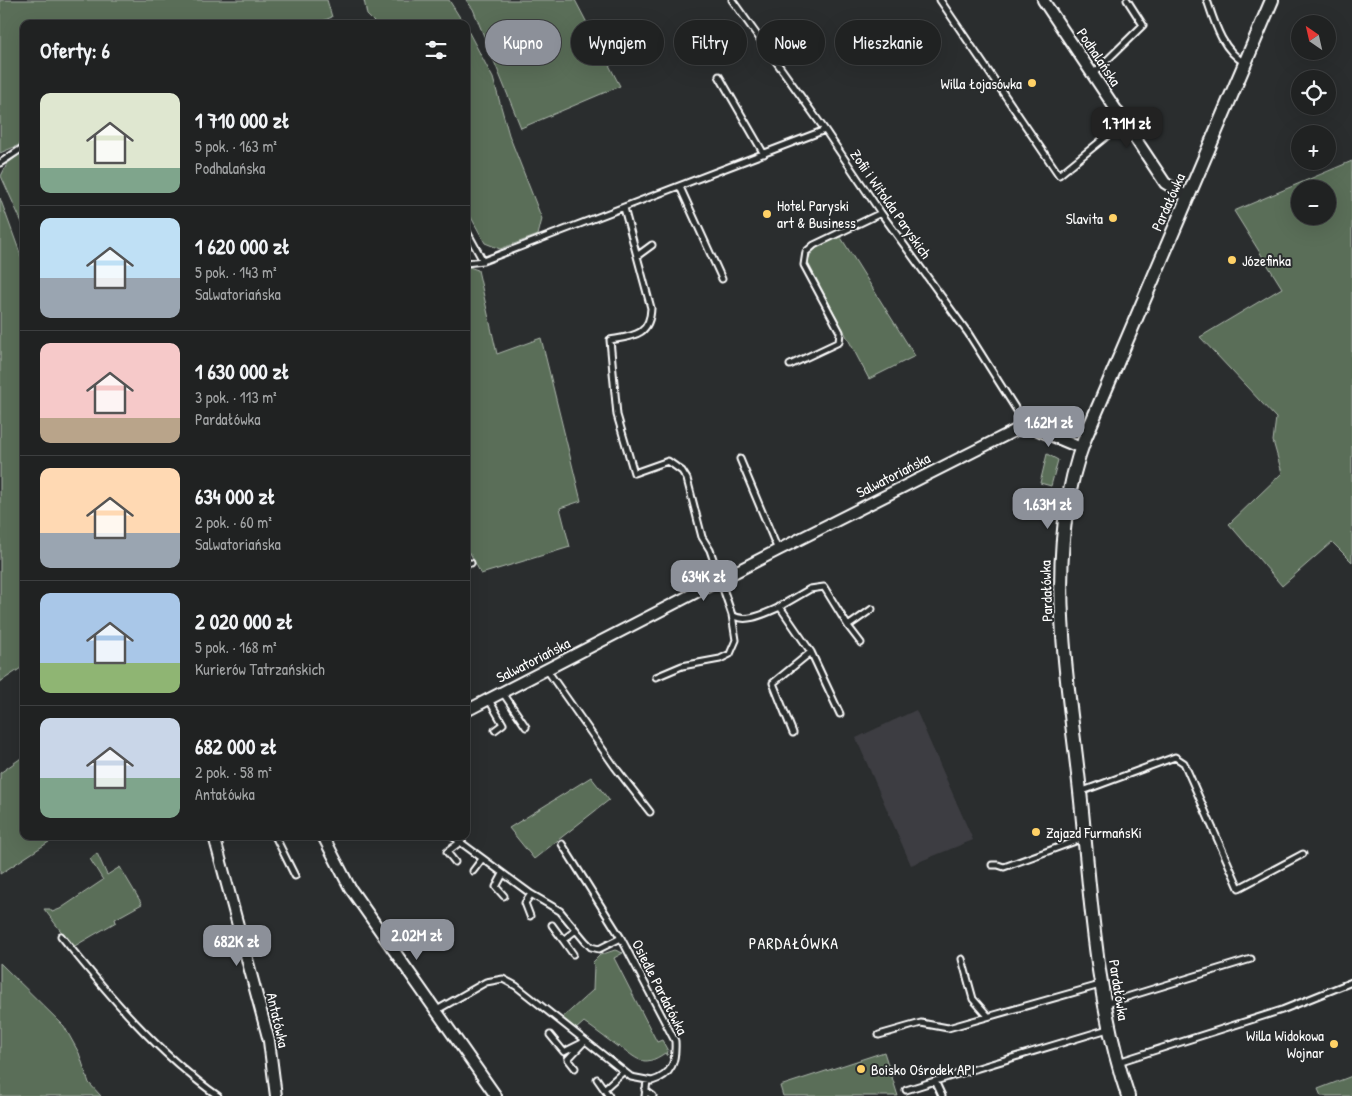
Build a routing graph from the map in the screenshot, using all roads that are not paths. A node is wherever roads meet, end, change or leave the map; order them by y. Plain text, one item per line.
1 (732, 0) edge
2 (940, 0) edge
3 (1043, 0) edge
4 (1127, 0) edge
5 (1207, 0) edge
6 (1272, 0) edge
7 (1245, 63) junction
8 (1092, 75) junction
9 (719, 76) dead end
10 (1124, 122) junction
11 (825, 130) junction
12 (20, 150) edge
13 (764, 154) junction
14 (0, 163) edge
15 (680, 187) junction
16 (1188, 196) junction
17 (624, 208) junction
18 (880, 213) junction
19 (470, 237) edge
20 (652, 245) dead end
21 (637, 256) junction
22 (484, 261) junction
23 (470, 263) edge
24 (722, 279) dead end
25 (790, 365) dead end
26 (1026, 425) junction
27 (1081, 448) junction
28 (740, 459) dead end
29 (778, 550) junction
30 (720, 580) junction
31 (779, 607) junction
32 (872, 609) dead end
33 (732, 615) junction
34 (848, 626) junction
35 (861, 643) dead end
36 (812, 652) junction
37 (547, 670) junction
38 (656, 677) dead end
39 (503, 692) junction
40 (489, 700) junction
41 (470, 709) edge
42 (840, 714) dead end
43 (526, 727) dead end
44 (495, 730) dead end
45 (793, 733) dead end
46 (1080, 792) junction
47 (650, 812) dead end
48 (1084, 838) junction
49 (215, 840) edge
50 (277, 840) edge
51 (325, 840) edge
52 (456, 840) edge
53 (459, 843) junction
54 (562, 844) dead end
55 (1303, 854) dead end
56 (482, 859) junction
57 (454, 862) dead end
58 (992, 866) dead end
59 (473, 871) dead end
60 (503, 874) junction
61 (294, 876) dead end
62 (531, 894) junction
63 (504, 896) dead end
64 (530, 916) dead end
65 (552, 926) dead end
66 (576, 930) junction
67 (60, 936) dead end
68 (621, 938) junction
69 (563, 940) junction
70 (573, 954) dead end
71 (962, 958) dead end
72 (1251, 959) dead end
73 (1352, 982) edge
74 (1100, 984) junction
75 (1104, 1004) junction
76 (436, 1010) junction
77 (988, 1016) junction
78 (1109, 1028) junction
79 (550, 1035) dead end
80 (879, 1035) dead end
81 (584, 1042) junction
82 (1117, 1062) junction
83 (575, 1068) dead end
84 (623, 1072) junction
85 (597, 1079) dead end
86 (647, 1081) junction
87 (935, 1081) junction
88 (604, 1089) junction
89 (906, 1090) dead end
90 (645, 1093) edge
91 (218, 1096) edge
92 (276, 1096) edge
93 (496, 1096) edge
94 (609, 1096) edge
95 (653, 1096) edge
96 (942, 1096) edge
97 (1128, 1096) edge

1 - 11 lane, Zofii i Witolda Paryskich
2 - 10 lane
3 - 8 street, Podhalańska
4 - 8 lane
5 - 7 lane
6 - 7 street, Pardałówka
7 - 16 street, Pardałówka
8 - 10 street, Podhalańska
9 - 13 lane
10 - 16 street, Podhalańska
11 - 13 lane
11 - 18 lane, Zofii i Witolda Paryskich
12 - 14 lane
13 - 15 lane
15 - 17 lane
15 - 24 lane
16 - 27 street, Pardałówka
17 - 21 lane
17 - 22 lane
18 - 25 lane
18 - 26 lane, Zofii i Witolda Paryskich
19 - 22 lane
20 - 21 lane
21 - 30 lane
22 - 23 lane
26 - 27 street
26 - 29 street, Salwatoriańska
27 - 46 street, Pardałówka
28 - 29 lane
29 - 30 street, Salwatoriańska
30 - 33 lane
30 - 37 street, Salwatoriańska
31 - 33 lane
31 - 34 lane
31 - 36 lane
32 - 34 lane
33 - 38 lane
34 - 35 lane
36 - 42 lane
36 - 45 lane
37 - 39 street, Salwatoriańska
37 - 47 lane
39 - 40 street, Salwatoriańska
39 - 43 lane
40 - 41 street, Salwatoriańska
40 - 44 lane
46 - 48 street, Pardałówka
46 - 55 lane
48 - 58 lane
48 - 74 street, Pardałówka
49 - 92 street, Antałówka
50 - 61 lane
51 - 76 street
52 - 53 lane, Osiedle Pardałówka
53 - 56 lane, Osiedle Pardałówka
53 - 57 lane
54 - 68 lane
56 - 59 lane
56 - 60 lane, Osiedle Pardałówka
60 - 62 lane, Osiedle Pardałówka
60 - 63 lane
62 - 64 lane
62 - 66 lane, Osiedle Pardałówka
65 - 69 lane
66 - 68 lane, Osiedle Pardałówka
66 - 69 lane
67 - 91 lane
68 - 86 lane, Osiedle Pardałówka
69 - 70 lane
71 - 77 lane
72 - 75 lane
73 - 82 lane
74 - 75 street, Pardałówka
74 - 77 lane
75 - 78 street, Pardałówka
76 - 81 lane
76 - 93 street
77 - 80 lane
78 - 82 street, Pardałówka
78 - 87 lane
79 - 81 lane
81 - 83 lane
81 - 84 lane
82 - 97 street, Pardałówka
84 - 86 lane
84 - 88 lane
85 - 88 lane
86 - 90 lane
87 - 89 lane
87 - 96 lane
88 - 94 lane
90 - 95 lane

